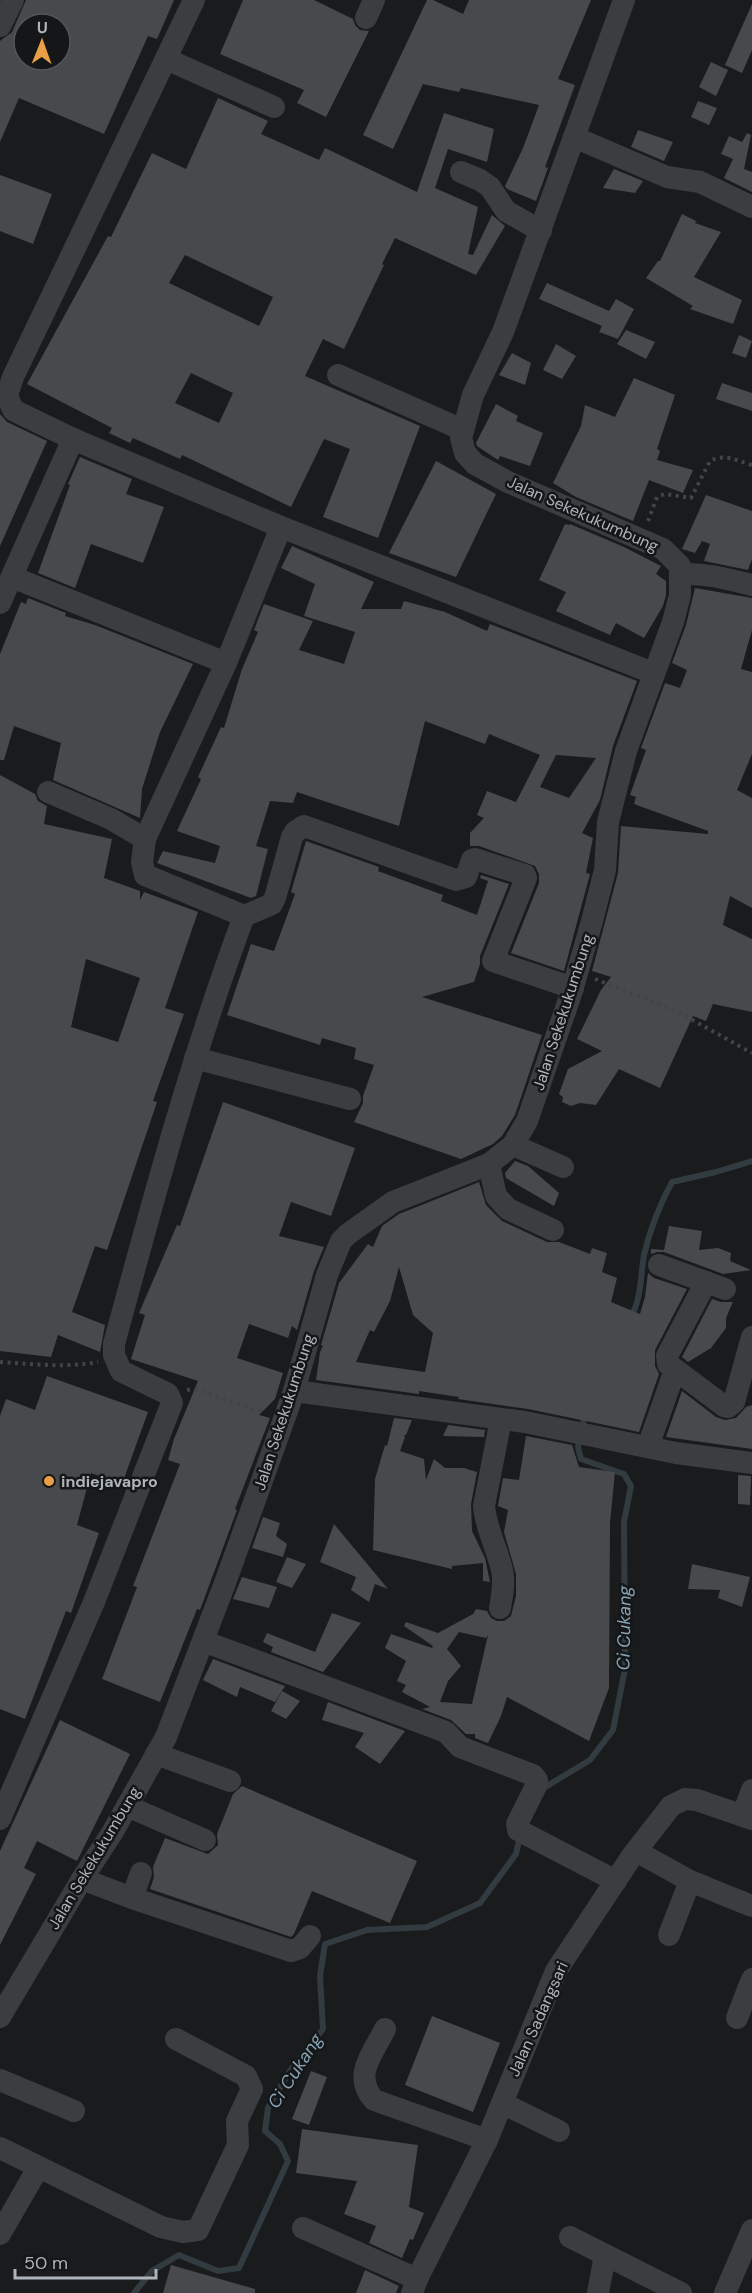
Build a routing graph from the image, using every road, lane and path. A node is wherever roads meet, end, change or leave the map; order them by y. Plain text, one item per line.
1 (13, 0) edge
2 (194, 0) edge
3 (624, 0) edge
4 (0, 26) edge
5 (166, 59) junction
6 (274, 107) dead end
7 (574, 137) junction
8 (461, 172) dead end
9 (752, 207) edge
10 (541, 231) junction
11 (338, 375) dead end
12 (463, 429) junction
13 (73, 439) junction
14 (752, 465) edge
15 (281, 527) junction
16 (641, 539) junction
17 (681, 574) junction
18 (12, 577) junction
19 (752, 585) edge
20 (0, 603) edge
21 (226, 663) junction
22 (653, 674) junction
23 (48, 792) dead end
24 (145, 838) junction
25 (244, 916) junction
26 (575, 982) junction
27 (752, 1053) edge
28 (195, 1058) junction
29 (350, 1099) dead end
30 (513, 1145) junction
31 (489, 1164) junction
32 (563, 1167) dead end
33 (553, 1230) dead end
34 (659, 1265) dead end
35 (752, 1337) edge
36 (114, 1355) junction
37 (0, 1362) edge
38 (675, 1370) junction
39 (746, 1382) edge
40 (294, 1391) junction
41 (168, 1394) junction
42 (284, 1419) junction
43 (501, 1419) junction
44 (651, 1438) dead end
45 (752, 1463) edge
46 (500, 1608) dead end
47 (203, 1641) junction
48 (156, 1754) junction
49 (230, 1781) dead end
50 (752, 1790) edge
51 (127, 1806) junction
52 (748, 1817) edge
53 (0, 1819) edge
54 (206, 1840) dead end
55 (636, 1851) junction
56 (141, 1873) dead end
57 (82, 1879) junction
58 (616, 1881) junction
59 (690, 1881) junction
60 (132, 1898) junction
61 (752, 1906) edge
62 (669, 1935) dead end
63 (310, 1936) dead end
64 (752, 1979) edge
65 (0, 2017) edge
66 (737, 2018) dead end
67 (385, 2030) dead end
68 (176, 2038) dead end
69 (0, 2080) edge
70 (502, 2103) junction
71 (74, 2111) dead end
72 (559, 2131) dead end
73 (487, 2140) junction
74 (0, 2148) edge
75 (38, 2168) junction
76 (303, 2228) dead end
77 (752, 2230) edge
78 (0, 2234) edge
79 (570, 2237) dead end
80 (605, 2255) junction
81 (414, 2286) edge
82 (598, 2293) edge
83 (681, 2293) edge
84 (725, 2293) edge

1 - 4 street
2 - 5 street
3 - 7 street, Jalan Sekekukumbung
5 - 6 street
5 - 13 street
7 - 9 street
7 - 10 street, Jalan Sekekukumbung
8 - 10 street
10 - 12 street, Jalan Sekekukumbung
11 - 12 street
12 - 16 street, Jalan Sekekukumbung
13 - 15 street
13 - 18 street
14 - 16 path
15 - 21 street
15 - 22 street
16 - 17 street, Jalan Sekekukumbung
17 - 19 street
17 - 22 street, Jalan Sekekukumbung
18 - 20 street
18 - 21 street
21 - 24 street
22 - 26 street, Jalan Sekekukumbung
23 - 24 street
24 - 25 street
25 - 26 street
25 - 28 street
26 - 27 path
26 - 30 street, Jalan Sekekukumbung
28 - 29 street
28 - 36 street
30 - 31 street, Jalan Sekekukumbung
30 - 32 street
31 - 33 street
31 - 40 street, Jalan Sekekukumbung
34 - 38 street
35 - 39 street
36 - 37 path
36 - 41 street
38 - 39 street
38 - 44 street
40 - 42 street, Jalan Sekekukumbung
40 - 43 street
41 - 42 path
41 - 53 street
42 - 47 street, Jalan Sekekukumbung
43 - 45 street
43 - 46 street
47 - 48 street, Jalan Sekekukumbung
47 - 58 street
48 - 49 street
48 - 51 street, Jalan Sekekukumbung
50 - 52 street
51 - 54 street
51 - 57 street, Jalan Sekekukumbung
52 - 55 street, Jalan Sadangsari
55 - 58 street, Jalan Sadangsari
55 - 59 street
56 - 60 street
57 - 60 street
57 - 65 street, Jalan Sekekukumbung
58 - 70 street, Jalan Sadangsari
59 - 61 street
59 - 62 street
60 - 63 street
64 - 66 street
67 - 73 street
68 - 75 street
69 - 71 street
70 - 72 street
70 - 73 street, Jalan Sadangsari
73 - 81 street, Jalan Sadangsari
74 - 75 street
75 - 78 street
76 - 81 street
77 - 84 street
79 - 80 street
80 - 82 street
80 - 83 street

